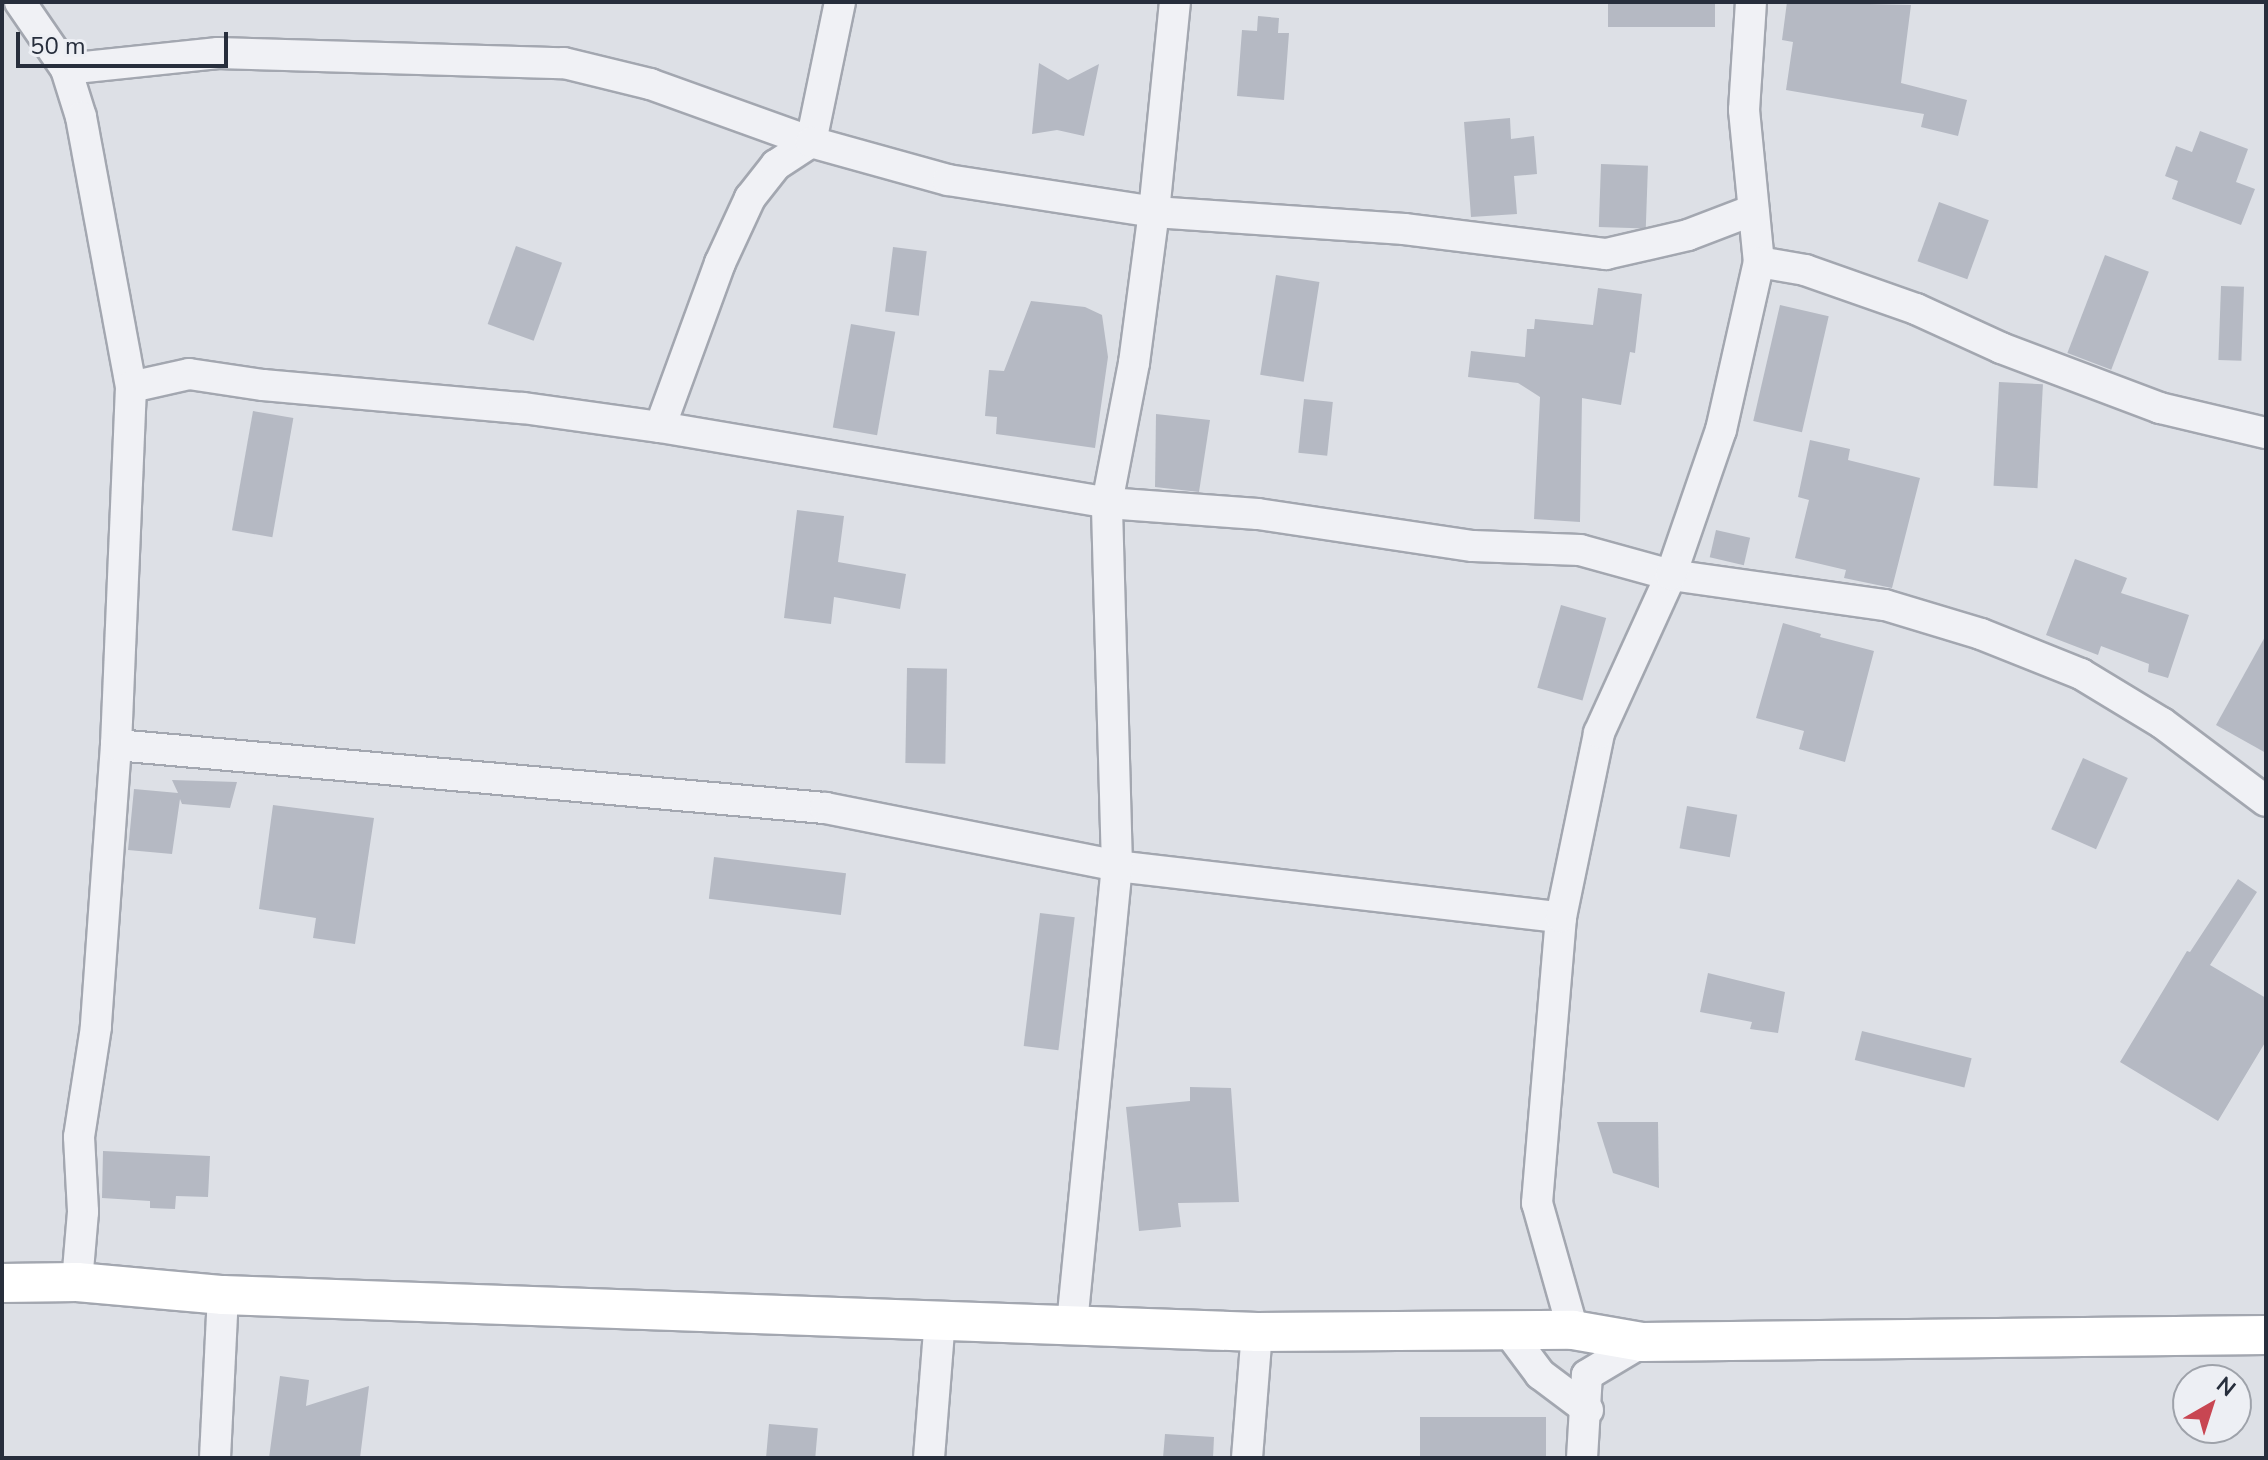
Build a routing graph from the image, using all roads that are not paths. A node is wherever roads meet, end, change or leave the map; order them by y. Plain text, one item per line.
1 (20, 2) edge
2 (840, 2) edge
3 (1175, 2) edge
4 (1751, 2) edge
5 (66, 69) junction
6 (811, 142) junction
7 (1753, 210) junction
8 (1154, 212) junction
9 (1759, 262) junction
10 (131, 387) junction
11 (660, 427) junction
12 (2266, 433) edge
13 (1107, 503) junction
14 (1671, 575) junction
15 (116, 745) junction
16 (2266, 801) edge
17 (1117, 866) junction
18 (1561, 917) junction
19 (77, 1282) junction
20 (2, 1283) edge
21 (223, 1295) junction
22 (940, 1319) junction
23 (1072, 1324) junction
24 (1573, 1330) junction
25 (1508, 1331) junction
26 (1257, 1332) junction
27 (2266, 1335) edge
28 (1642, 1342) junction
29 (1588, 1410) junction
30 (215, 1458) edge
31 (929, 1458) edge
32 (1247, 1458) edge
33 (1582, 1458) edge

1 - 5 street
2 - 6 street
3 - 8 street
4 - 7 street
5 - 6 street
5 - 10 street
6 - 8 street
6 - 11 street
7 - 8 street
7 - 9 street
8 - 13 street
9 - 12 street
9 - 14 street
10 - 11 street
10 - 15 street
11 - 13 street
13 - 14 street
13 - 17 street
14 - 16 street
14 - 18 street
15 - 17 street
15 - 19 street
17 - 18 street
17 - 23 street
18 - 24 street
19 - 20 main road
19 - 21 main road
21 - 22 main road
21 - 30 street
22 - 23 main road
22 - 31 street
23 - 26 main road
24 - 25 main road
24 - 28 main road
25 - 26 main road
25 - 29 street
26 - 32 street
27 - 28 main road
28 - 29 street
29 - 33 street

